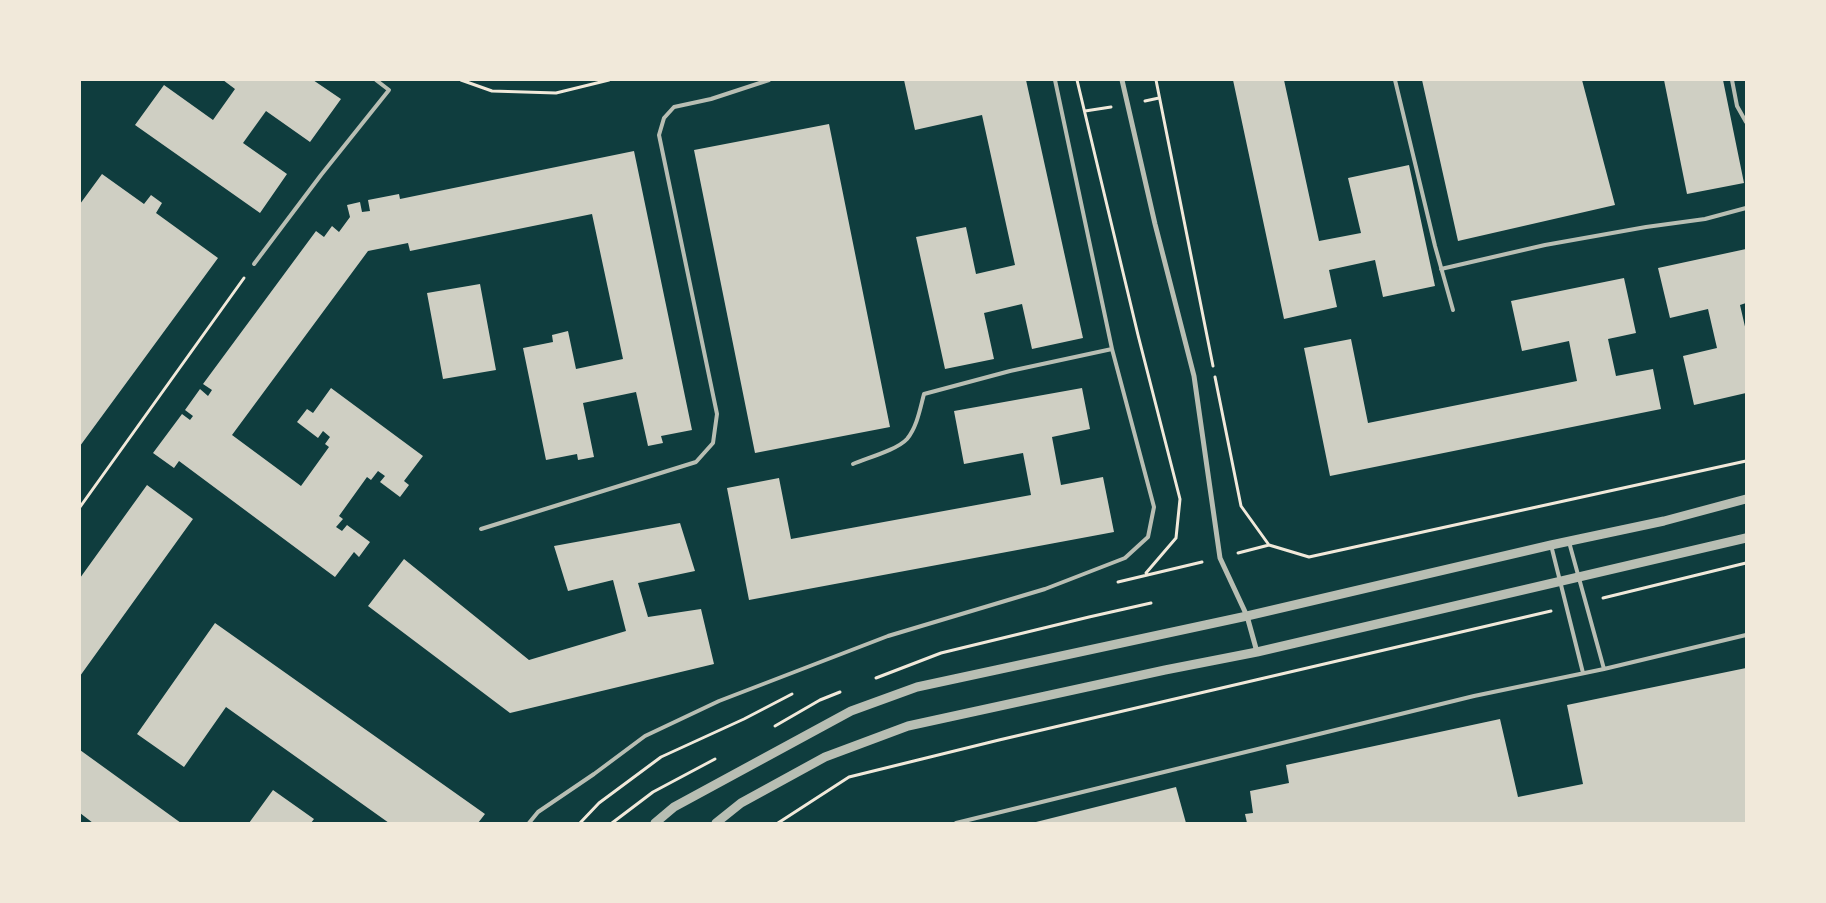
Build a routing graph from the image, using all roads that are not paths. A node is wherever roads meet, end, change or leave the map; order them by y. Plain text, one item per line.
1 (376, 80) edge
2 (768, 80) edge
3 (1055, 80) edge
4 (1122, 80) edge
5 (1395, 80) edge
6 (1732, 80) edge
7 (1746, 122) edge
8 (1746, 208) edge
9 (254, 264) road end
10 (1442, 269) junction
11 (1453, 310) dead end
12 (1112, 349) junction
13 (852, 464) dead end
14 (1746, 499) edge
15 (481, 529) dead end
16 (1746, 538) edge
17 (1569, 542) junction
18 (1551, 545) junction
19 (1578, 577) junction
20 (1560, 581) junction
21 (1248, 616) junction
22 (1746, 635) edge
23 (1257, 652) junction
24 (1604, 669) junction
25 (1583, 673) junction
26 (529, 823) edge
27 (655, 823) edge
28 (716, 823) edge
29 (956, 823) edge

1 - 9 lane
2 - 15 lane
3 - 12 lane
4 - 21 street
5 - 10 lane
6 - 7 lane
8 - 10 lane
10 - 11 lane
12 - 13 lane
12 - 26 lane
14 - 17 street
16 - 19 street
17 - 18 street
17 - 19 lane
18 - 20 lane
18 - 21 street
19 - 20 street
19 - 24 lane
20 - 23 street
20 - 25 lane
21 - 23 street
21 - 27 street
22 - 24 lane
23 - 28 street
24 - 25 lane
25 - 29 lane

